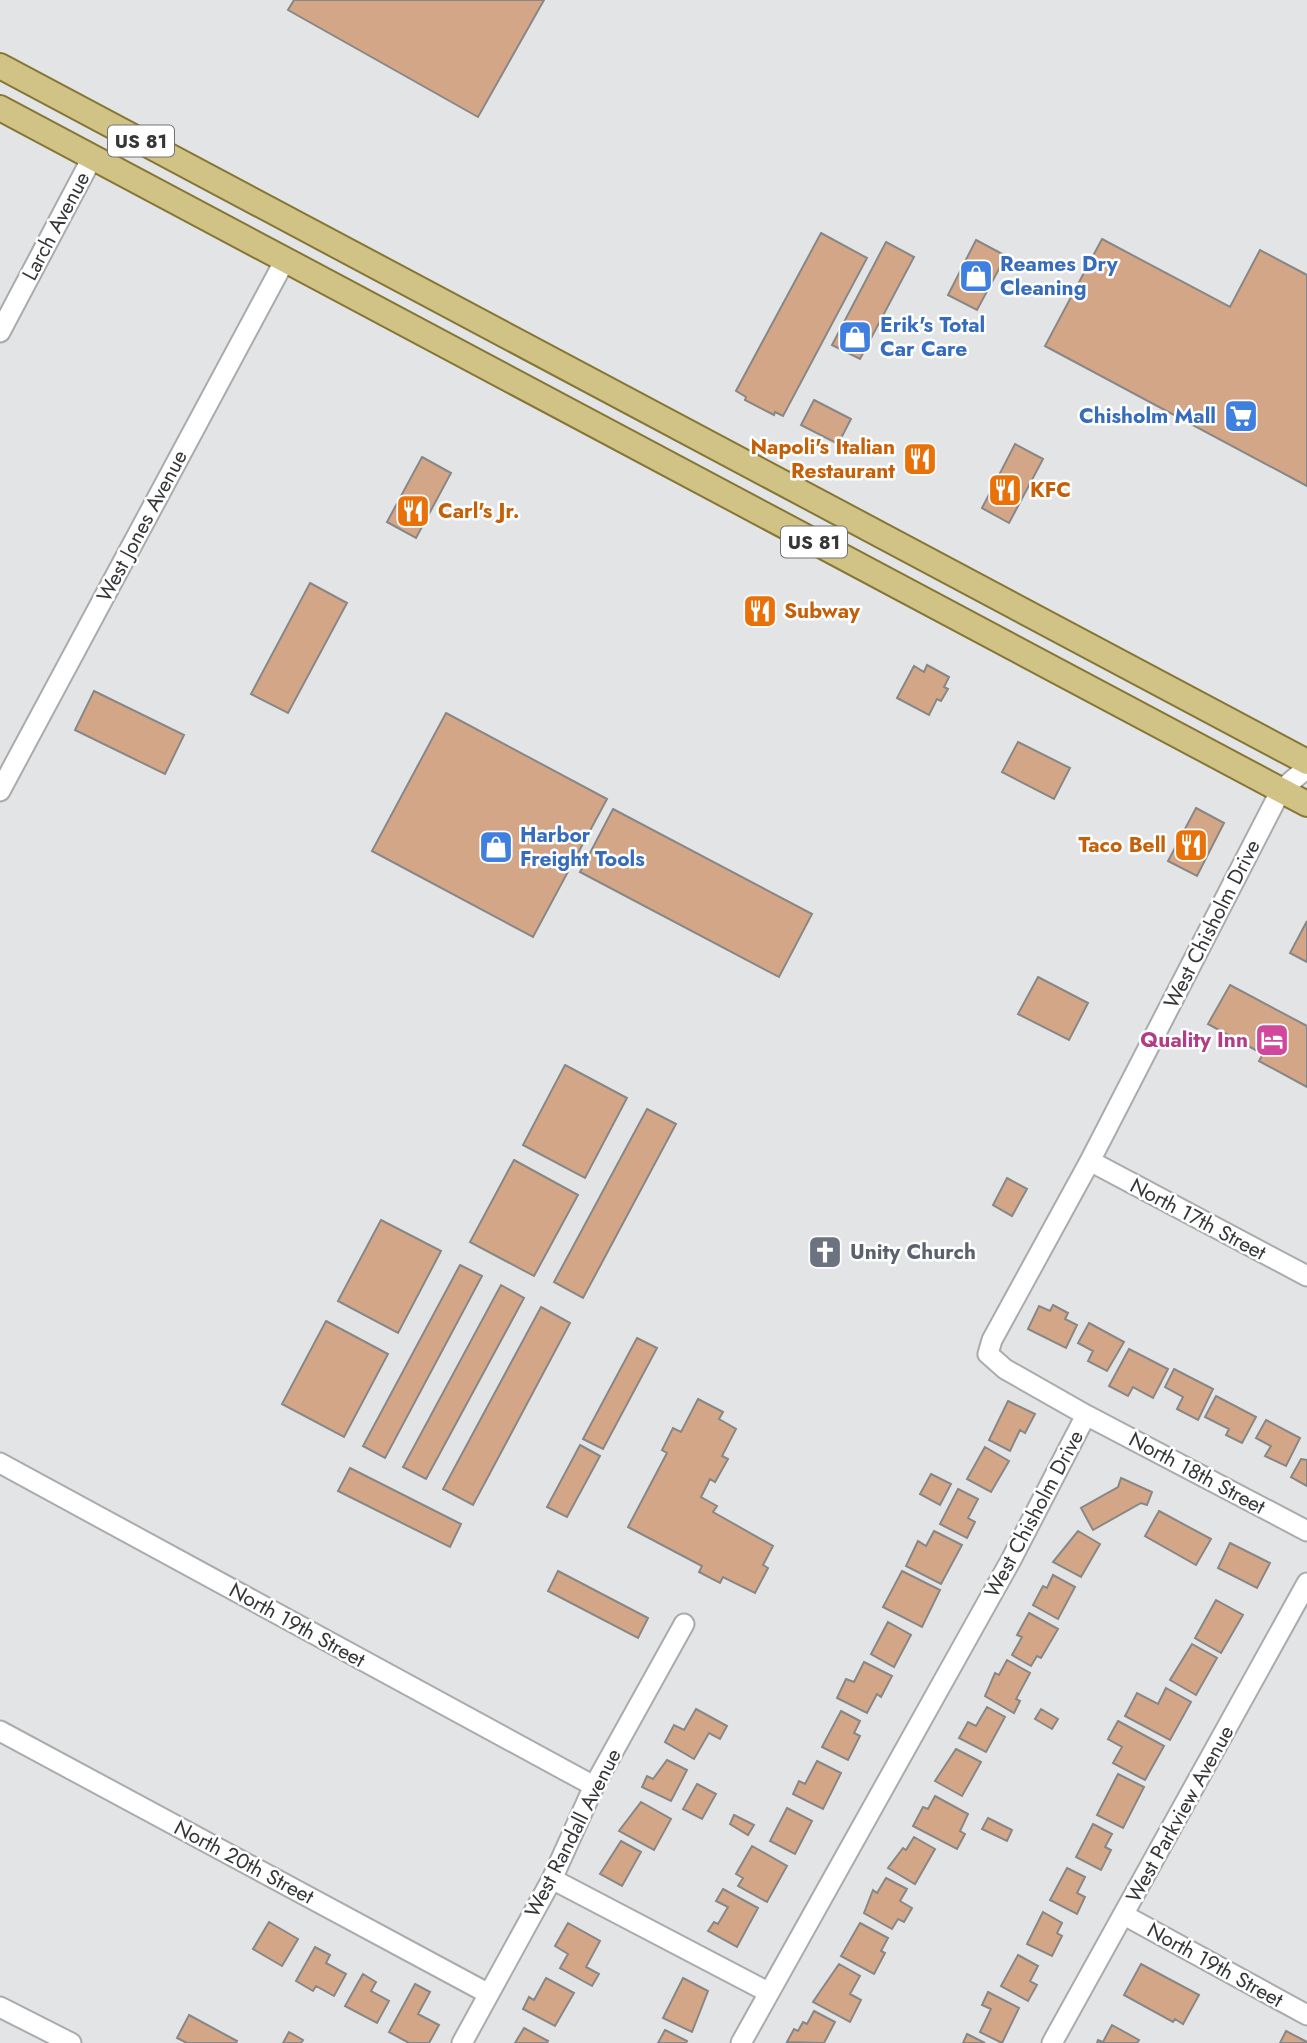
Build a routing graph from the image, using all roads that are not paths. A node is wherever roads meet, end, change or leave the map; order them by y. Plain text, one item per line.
1 (0, 66) edge
2 (0, 108) edge
3 (92, 158) junction
4 (249, 198) junction
5 (231, 231) junction
6 (285, 260) junction
7 (0, 332) edge
8 (535, 350) junction
9 (517, 383) junction
10 (1307, 762) edge
11 (1307, 768) edge
12 (1280, 790) junction
13 (0, 791) edge
14 (1307, 804) edge
15 (1090, 1161) junction
16 (1307, 1276) edge
17 (1086, 1415) junction
18 (0, 1463) edge
19 (1307, 1531) edge
20 (1307, 1583) edge
21 (684, 1624) dead end
22 (0, 1731) edge
23 (594, 1786) junction
24 (552, 1879) junction
25 (1124, 1915) junction
26 (768, 1992) junction
27 (489, 1994) junction
28 (0, 2007) edge
29 (1307, 2015) edge
30 (71, 2043) edge
31 (463, 2043) edge
32 (741, 2043) edge
33 (1052, 2043) edge

1 - 4 main road, US 81
2 - 3 main road, US 81
3 - 5 main road, US 81
3 - 7 street, Larch Avenue
4 - 5 main road
4 - 8 main road, US 81
5 - 6 main road, US 81
6 - 9 main road, US 81
6 - 13 street, West Jones Avenue
8 - 9 main road
8 - 10 main road, US 81
9 - 12 main road, US 81
11 - 12 street, West Chisholm Drive
12 - 14 main road, US 81
12 - 15 street, West Chisholm Drive
15 - 16 street, North 17th Street
15 - 17 street, West Chisholm Drive
17 - 19 street, North 18th Street
17 - 26 street, West Chisholm Drive
18 - 23 street, North 19th Street
20 - 25 street, West Parkview Avenue
21 - 23 street, West Randall Avenue
22 - 27 street, North 20th Street
23 - 24 street, West Randall Avenue
24 - 26 street
24 - 27 street, West Randall Avenue
25 - 29 street, North 19th Street
25 - 33 street, West Parkview Avenue
26 - 32 street, West Chisholm Drive
27 - 31 street, West Randall Avenue
28 - 30 street

